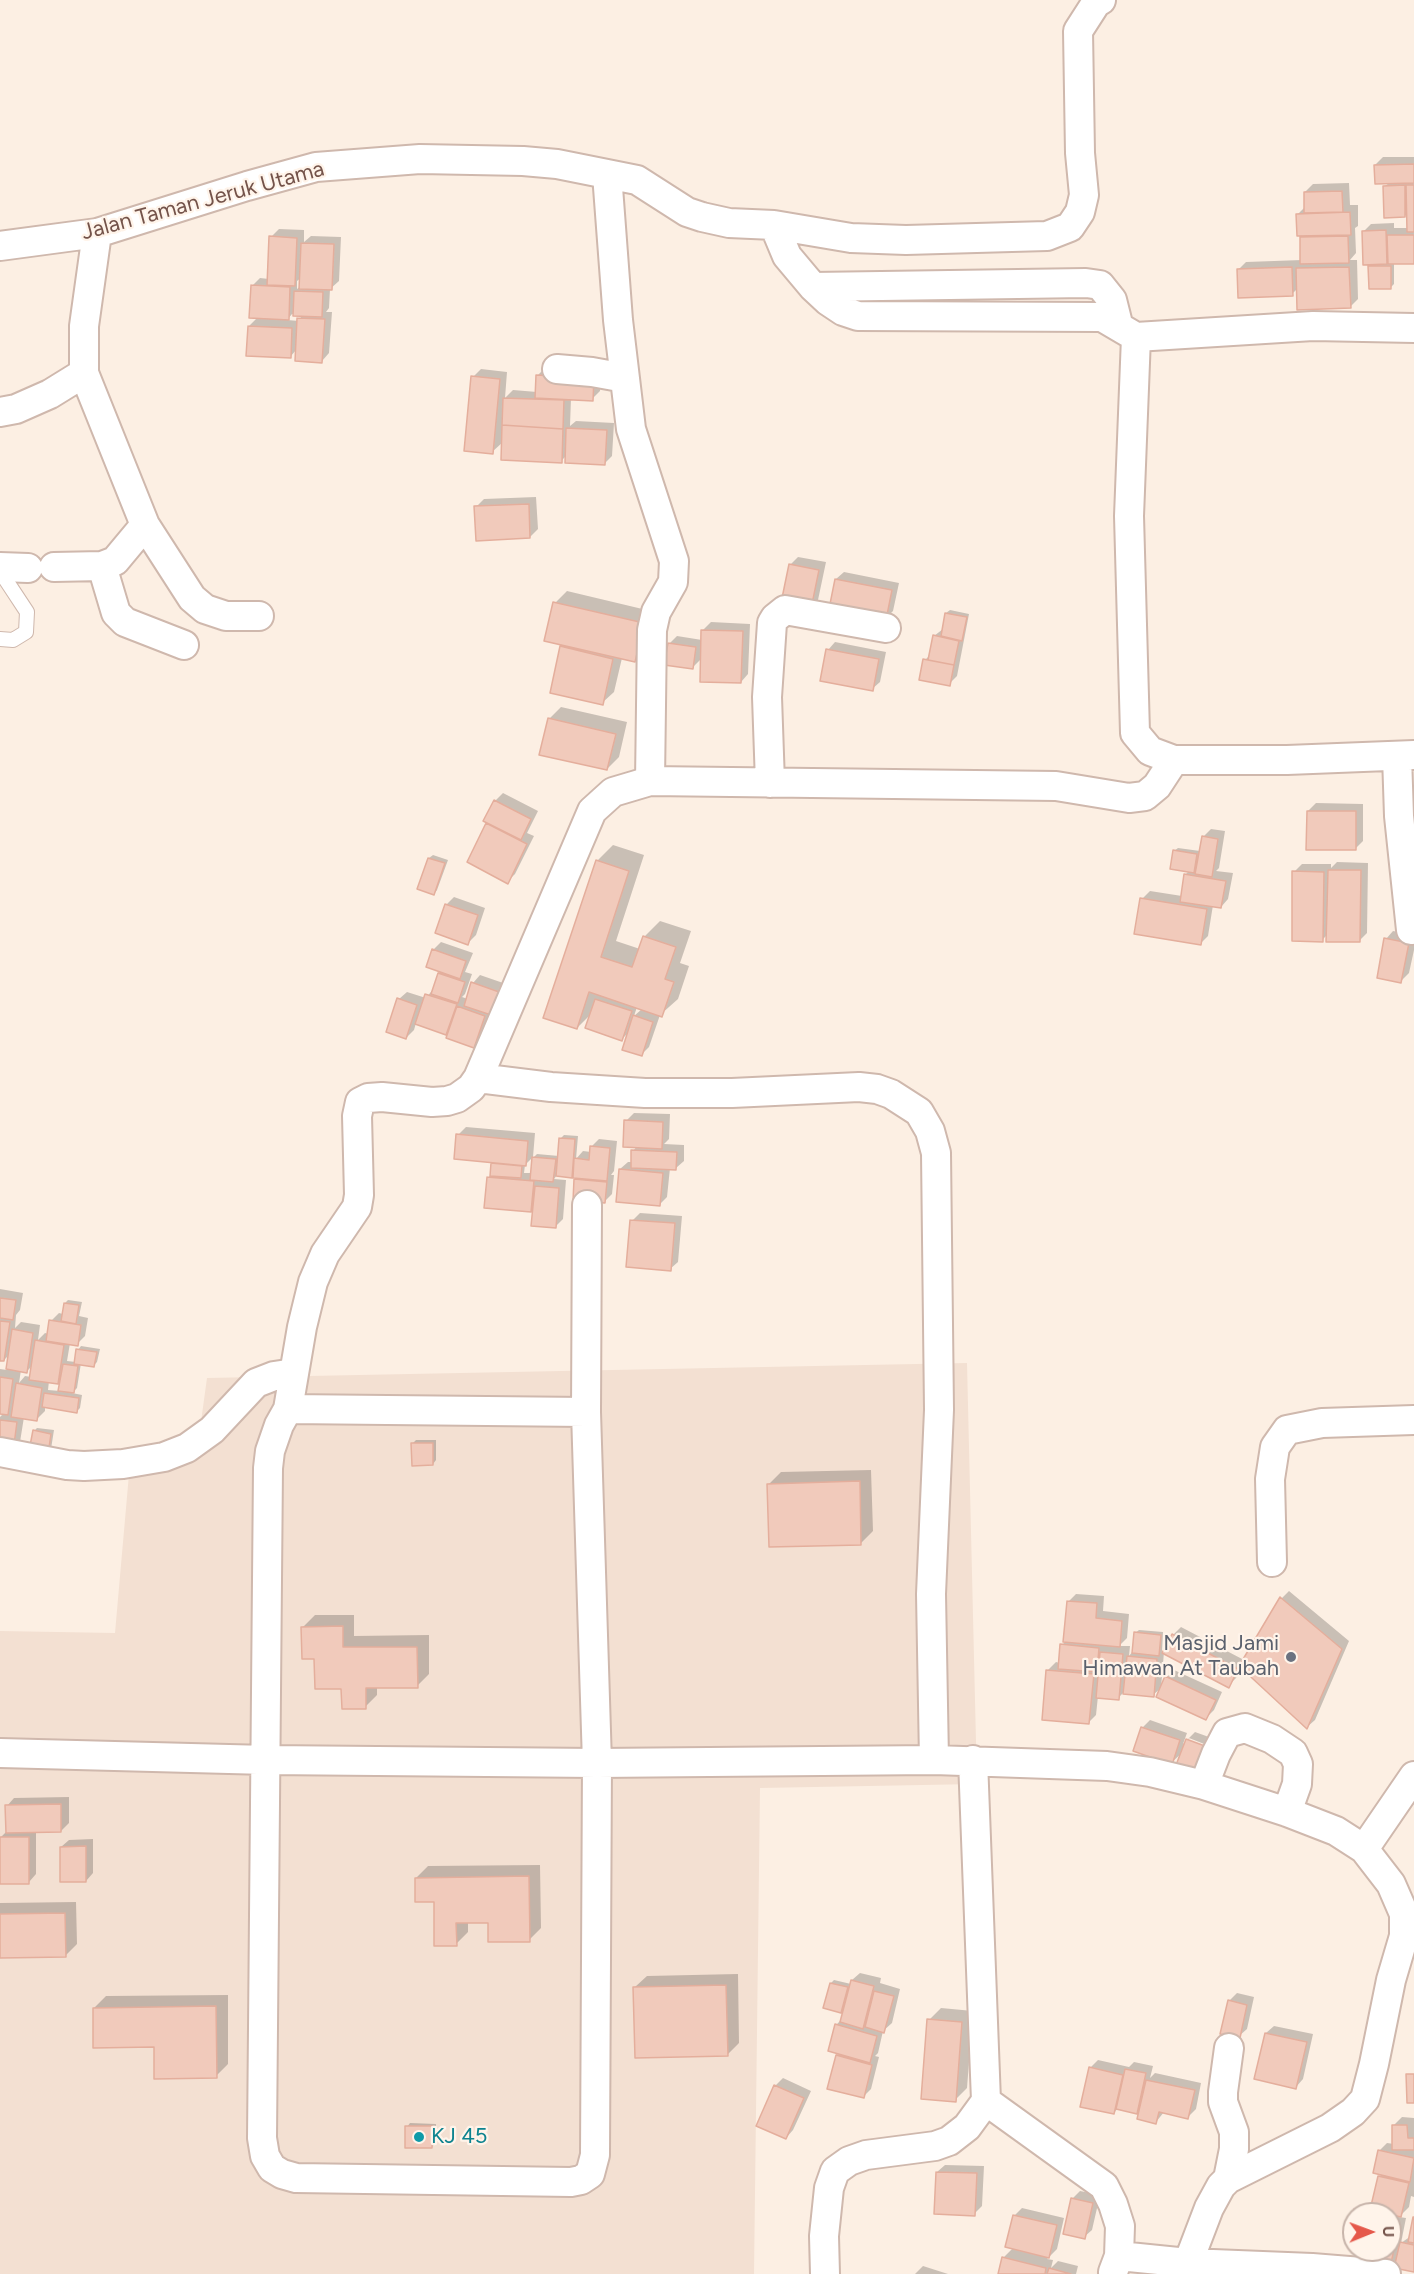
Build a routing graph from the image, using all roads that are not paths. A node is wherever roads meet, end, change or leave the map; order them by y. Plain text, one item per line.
1 (1101, 0) edge
2 (607, 174) junction
3 (774, 225) junction
4 (97, 233) junction
5 (0, 246) edge
6 (1414, 328) edge
7 (1127, 331) junction
8 (557, 369) dead end
9 (84, 373) junction
10 (625, 378) junction
11 (0, 412) edge
12 (145, 525) junction
13 (102, 566) junction
14 (0, 569) edge
15 (260, 616) dead end
16 (886, 628) dead end
17 (0, 639) edge
18 (184, 645) dead end
19 (1406, 756) edge
20 (1174, 760) junction
21 (650, 781) junction
22 (770, 783) junction
23 (1411, 930) dead end
24 (478, 1078) junction
25 (587, 1205) dead end
26 (294, 1373) junction
27 (288, 1409) junction
28 (586, 1412) junction
29 (1414, 1420) edge
30 (0, 1452) edge
31 (1272, 1562) dead end
32 (0, 1753) edge
33 (267, 1760) junction
34 (934, 1760) junction
35 (973, 1760) junction
36 (597, 1763) junction
37 (1414, 1776) edge
38 (1204, 1785) junction
39 (1287, 1812) junction
40 (1385, 1818) junction
41 (1414, 1818) edge
42 (1364, 1849) junction
43 (1409, 1913) edge
44 (1229, 2048) dead end
45 (986, 2101) junction
46 (1228, 2179) junction
47 (1116, 2265) edge
48 (1189, 2269) edge
49 (825, 2274) edge
50 (1386, 2274) edge

1 - 3 street, Jalan Taman Jeruk Utama
2 - 3 street, Jalan Taman Jeruk Utama
2 - 4 street, Jalan Taman Jeruk Utama
2 - 10 street
3 - 7 street
4 - 5 street, Jalan Taman Jeruk Utama
4 - 9 street
6 - 7 street
7 - 20 street
8 - 10 street
9 - 11 street
9 - 12 street
10 - 21 street
12 - 13 street
12 - 15 street
13 - 14 street
13 - 18 street
14 - 17 lane
16 - 22 street
19 - 20 street
19 - 23 street
20 - 22 street
21 - 22 street
21 - 24 street
24 - 26 street
24 - 34 street
25 - 28 street
26 - 27 street
26 - 30 street
27 - 28 street
27 - 33 street
28 - 36 street
29 - 31 street
32 - 33 street
33 - 36 street
33 - 36 street
34 - 35 street
34 - 36 street
35 - 38 street
35 - 45 street
37 - 40 street
38 - 39 street
38 - 39 street
39 - 42 street
40 - 41 street
40 - 42 street
42 - 43 street
43 - 46 street
44 - 46 street
45 - 47 street
45 - 49 street
46 - 48 street
47 - 48 street
48 - 50 street

